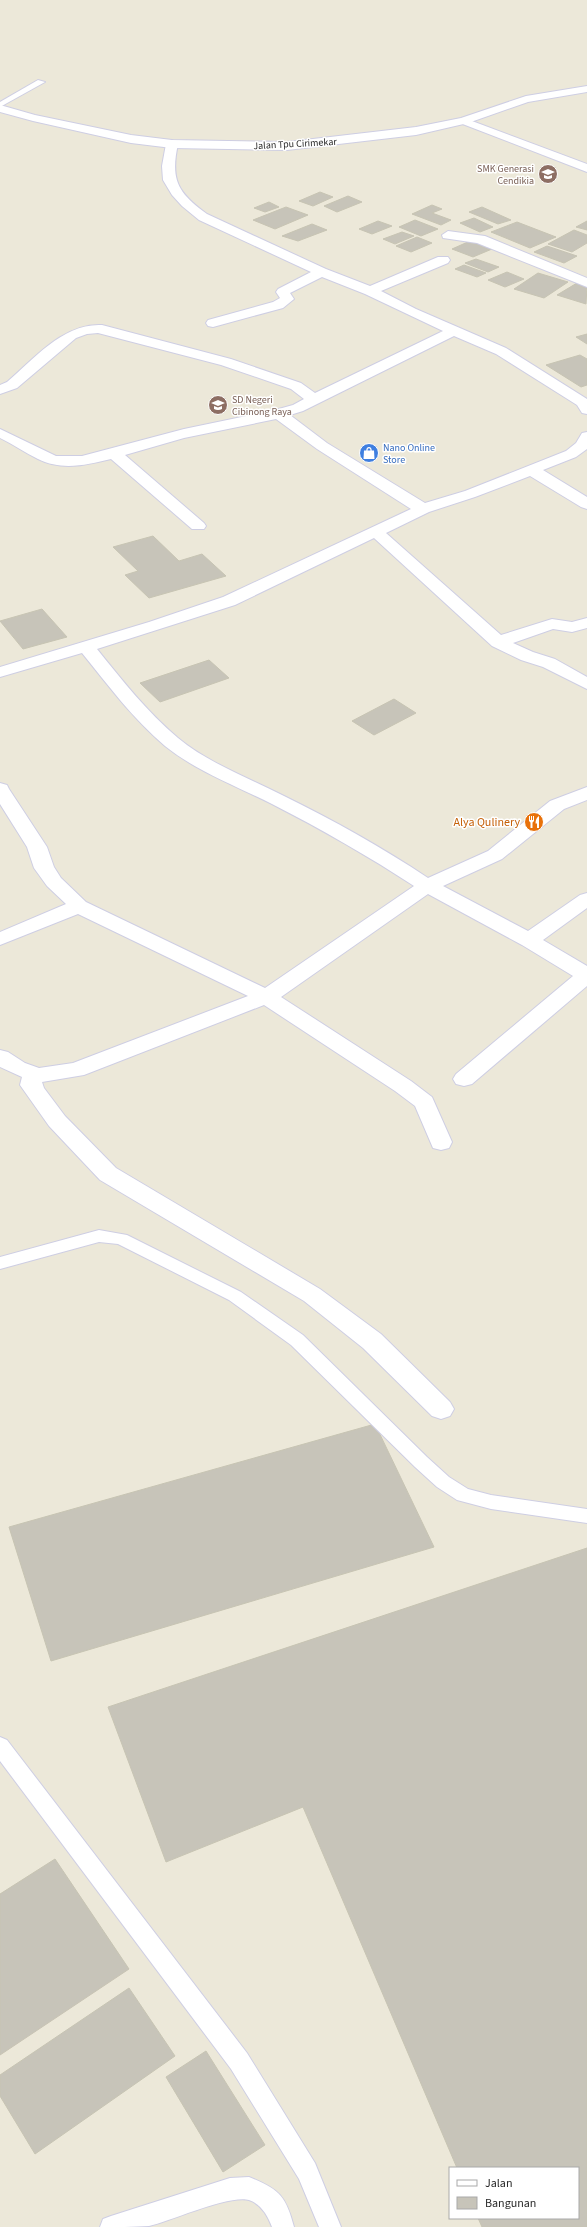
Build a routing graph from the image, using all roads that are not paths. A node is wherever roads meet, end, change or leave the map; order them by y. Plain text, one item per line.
1 (41, 82) dead end
2 (587, 89) edge
3 (0, 107) edge
4 (464, 121) junction
5 (172, 144) junction
6 (587, 168) edge
7 (448, 235) dead end
8 (443, 260) dead end
9 (321, 272) junction
10 (587, 283) edge
11 (370, 291) junction
12 (213, 323) dead end
13 (455, 330) junction
14 (0, 390) edge
15 (314, 399) junction
16 (586, 404) edge
17 (278, 414) junction
18 (0, 433) edge
19 (585, 443) edge
20 (112, 452) junction
21 (532, 470) junction
22 (587, 504) edge
23 (423, 509) junction
24 (198, 526) dead end
25 (376, 532) junction
26 (587, 623) edge
27 (498, 642) junction
28 (86, 647) junction
29 (0, 672) edge
30 (587, 684) edge
31 (0, 789) edge
32 (587, 793) edge
33 (427, 886) junction
34 (587, 899) edge
35 (79, 906) junction
36 (0, 939) edge
37 (528, 940) junction
38 (266, 997) junction
39 (0, 1058) edge
40 (38, 1075) junction
41 (464, 1079) dead end
42 (441, 1142) dead end
43 (0, 1263) edge
44 (441, 1409) dead end
45 (587, 1516) edge
46 (0, 1746) edge
47 (111, 2227) edge
48 (283, 2227) edge
49 (330, 2227) edge

1 - 3 lane
2 - 4 street, Jalan Tpu Cirimekar
3 - 5 street, Jalan Tpu Cirimekar
4 - 5 street, Jalan Tpu Cirimekar
4 - 6 street
5 - 9 street
7 - 10 street
8 - 11 street
9 - 11 street
9 - 12 street
11 - 13 street
13 - 15 street
13 - 16 street
14 - 15 street
15 - 17 street
17 - 20 street
17 - 23 street
18 - 20 street
19 - 21 street
20 - 24 street
21 - 22 street
21 - 23 street
23 - 25 street
25 - 27 street
25 - 28 street
26 - 27 street
27 - 30 street
28 - 29 street
28 - 33 street
31 - 35 street
32 - 33 street
33 - 37 street
33 - 38 street
34 - 37 street
35 - 36 street
35 - 38 street
37 - 41 street
38 - 40 street
38 - 42 street
39 - 40 street
40 - 44 street
43 - 45 lane
46 - 49 lane
47 - 48 lane

